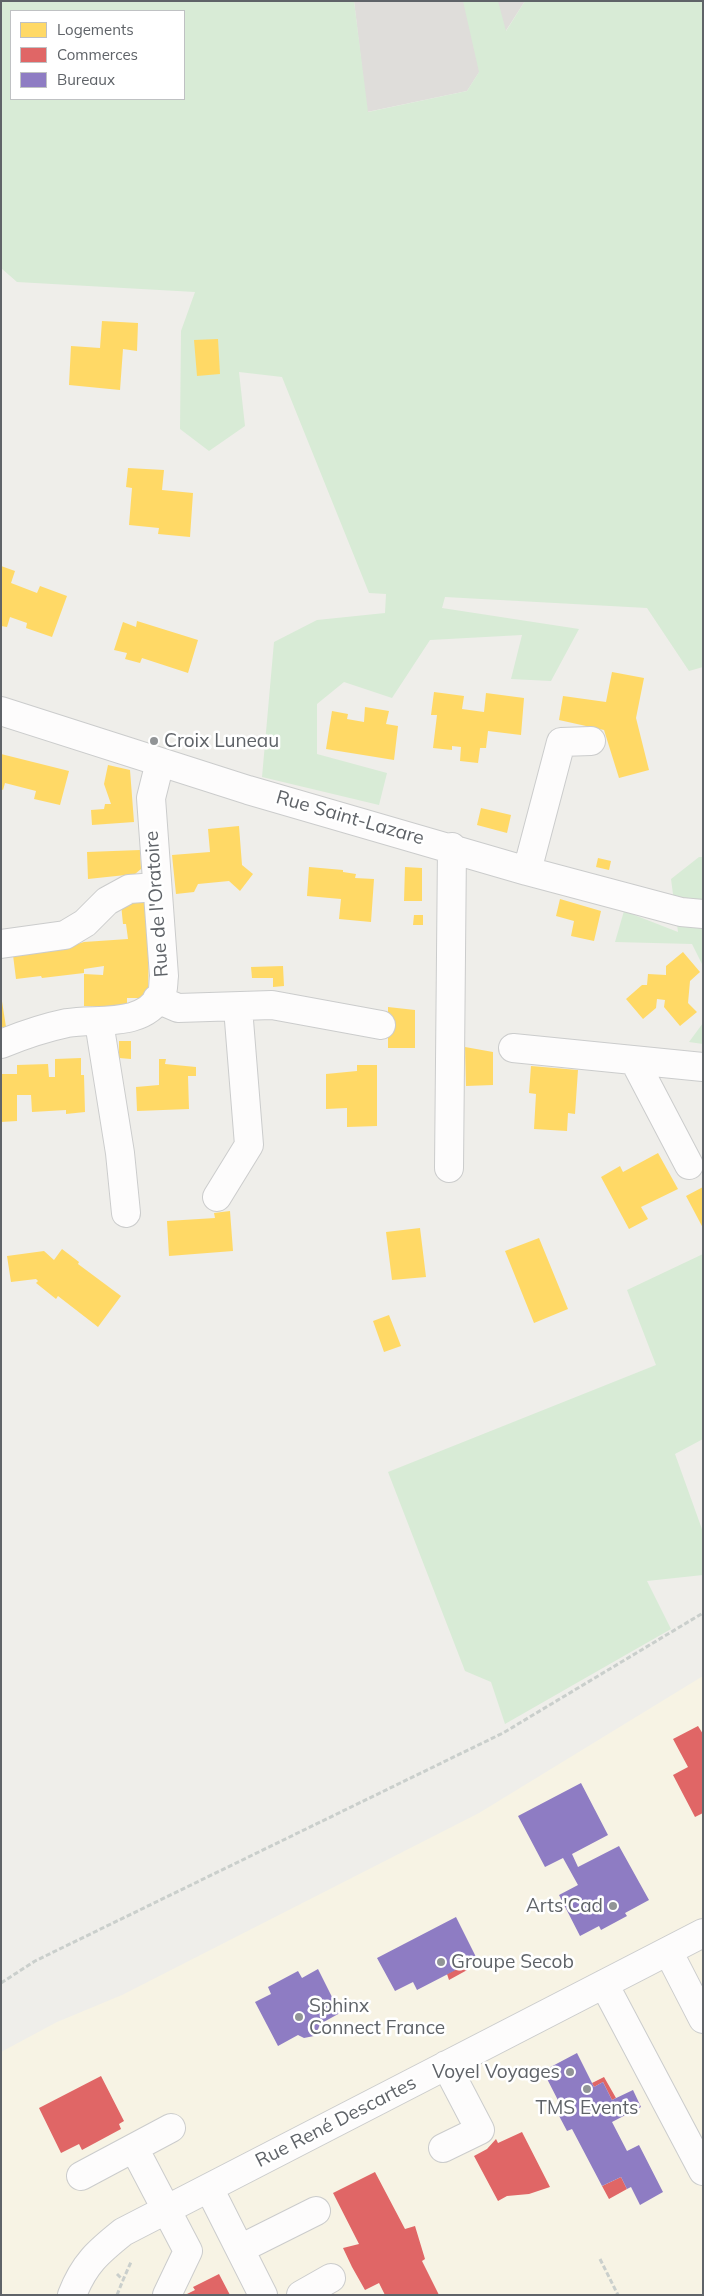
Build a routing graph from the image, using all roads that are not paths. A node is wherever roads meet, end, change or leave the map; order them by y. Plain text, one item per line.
1 (1, 711) edge
2 (591, 742) dead end
3 (160, 762) junction
4 (452, 848) junction
5 (527, 870) junction
6 (156, 887) junction
7 (703, 914) edge
8 (1, 944) edge
9 (157, 1000) junction
10 (238, 1008) junction
11 (99, 1022) junction
12 (381, 1025) dead end
13 (1, 1044) edge
14 (513, 1048) dead end
15 (635, 1062) junction
16 (703, 1067) edge
17 (689, 1165) dead end
18 (449, 1168) dead end
19 (217, 1197) dead end
20 (126, 1213) dead end
21 (703, 1933) edge
22 (668, 1951) junction
23 (604, 1984) junction
24 (703, 2018) edge
25 (446, 2065) junction
26 (171, 2128) dead end
27 (134, 2148) junction
28 (443, 2148) dead end
29 (703, 2171) edge
30 (81, 2176) dead end
31 (210, 2188) junction
32 (167, 2210) junction
33 (316, 2211) dead end
34 (240, 2249) junction
35 (332, 2278) dead end
36 (72, 2295) edge
37 (167, 2295) edge
38 (263, 2295) edge
39 (301, 2295) edge

1 - 3 street, Rue Saint-Lazare
2 - 5 street
3 - 4 street, Rue Saint-Lazare
3 - 6 street, Rue de l'Oratoire
4 - 5 street, Rue Saint-Lazare
4 - 18 street
5 - 7 street, Rue Saint-Lazare
6 - 8 street
6 - 9 street, Rue de l'Oratoire
9 - 10 street
9 - 11 street, Rue de l'Oratoire
10 - 12 street
10 - 19 street
11 - 13 street, Rue de l'Oratoire
11 - 20 street
14 - 15 street
15 - 16 street
15 - 17 street
21 - 22 street, Rue René Descartes
22 - 23 street, Rue René Descartes
22 - 24 street
23 - 25 street, Rue René Descartes
23 - 29 street
25 - 28 street
25 - 31 street, Rue René Descartes
26 - 27 street
27 - 30 street
27 - 32 street
31 - 32 street, Rue René Descartes
31 - 34 street
32 - 36 street, Rue René Descartes
32 - 37 street
33 - 34 street
34 - 38 street
35 - 39 street

